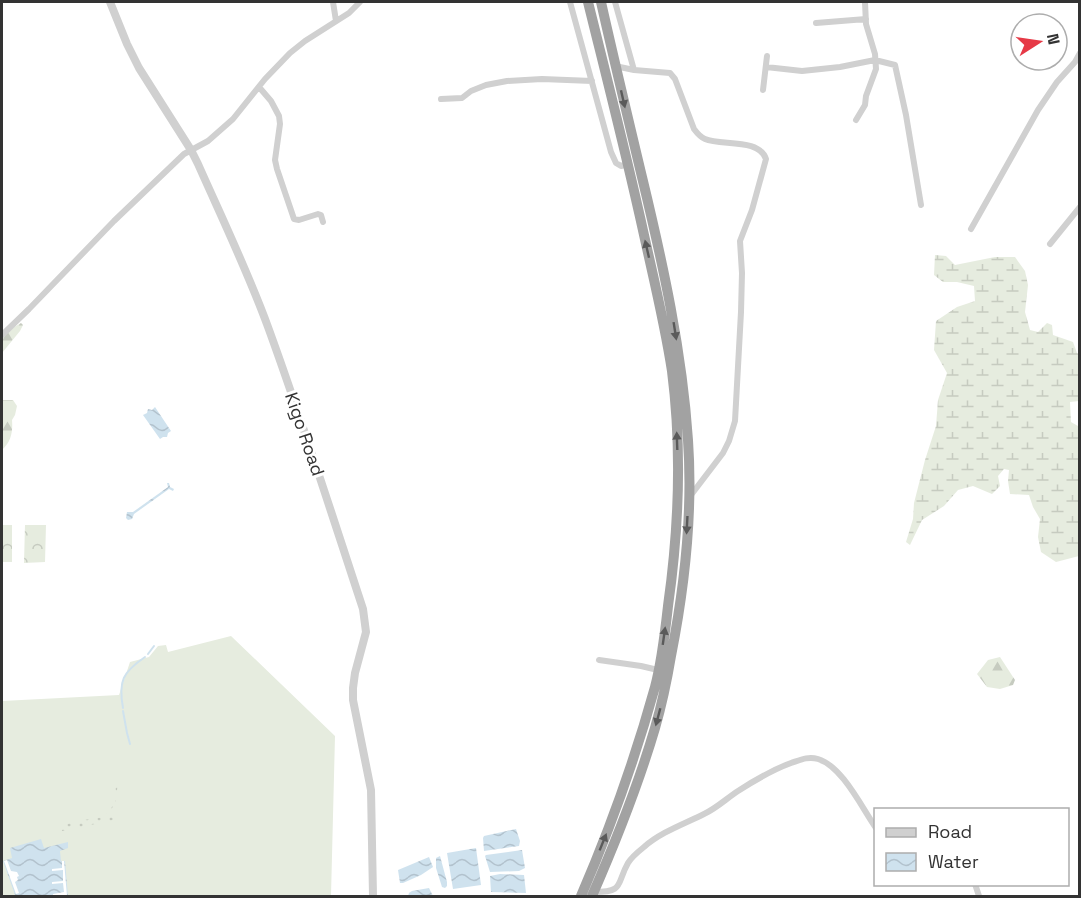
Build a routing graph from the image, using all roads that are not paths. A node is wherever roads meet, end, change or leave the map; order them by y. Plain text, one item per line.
1 (110, 2) edge
2 (333, 2) edge
3 (360, 2) edge
4 (570, 2) edge
5 (588, 2) edge
6 (601, 2) edge
7 (615, 2) edge
8 (865, 2) edge
9 (866, 19) junction
10 (336, 21) junction
11 (816, 23) dead end
12 (1080, 53) edge
13 (767, 56) dead end
14 (875, 60) junction
15 (615, 66) junction
16 (766, 67) junction
17 (634, 70) junction
18 (592, 81) junction
19 (259, 87) junction
20 (763, 90) dead end
21 (441, 99) dead end
22 (856, 120) dead end
23 (190, 150) junction
24 (628, 165) junction
25 (921, 205) dead end
26 (1080, 207) edge
27 (323, 222) dead end
28 (971, 229) dead end
29 (1050, 244) dead end
30 (2, 335) edge
31 (689, 498) junction
32 (599, 660) dead end
33 (658, 670) junction
34 (874, 825) edge
35 (593, 894) edge
36 (373, 897) edge
37 (581, 897) edge

1 - 23 street, Kigo Road
2 - 10 street
3 - 10 street
4 - 18 street
5 - 24 highway
6 - 15 highway
7 - 17 street
8 - 9 street
9 - 11 street
9 - 14 street
10 - 19 street
12 - 28 street
13 - 16 street
14 - 16 street
14 - 22 street
14 - 25 street
15 - 17 street
15 -> 31 highway
16 - 20 street
17 - 31 street
18 - 21 street
18 - 24 street
19 - 23 street
19 - 27 street
23 - 30 street
23 - 36 street, Kigo Road
33 -> 24 highway
26 - 29 street
31 -> 35 highway
32 - 33 street
37 -> 33 highway
34 - 35 street

